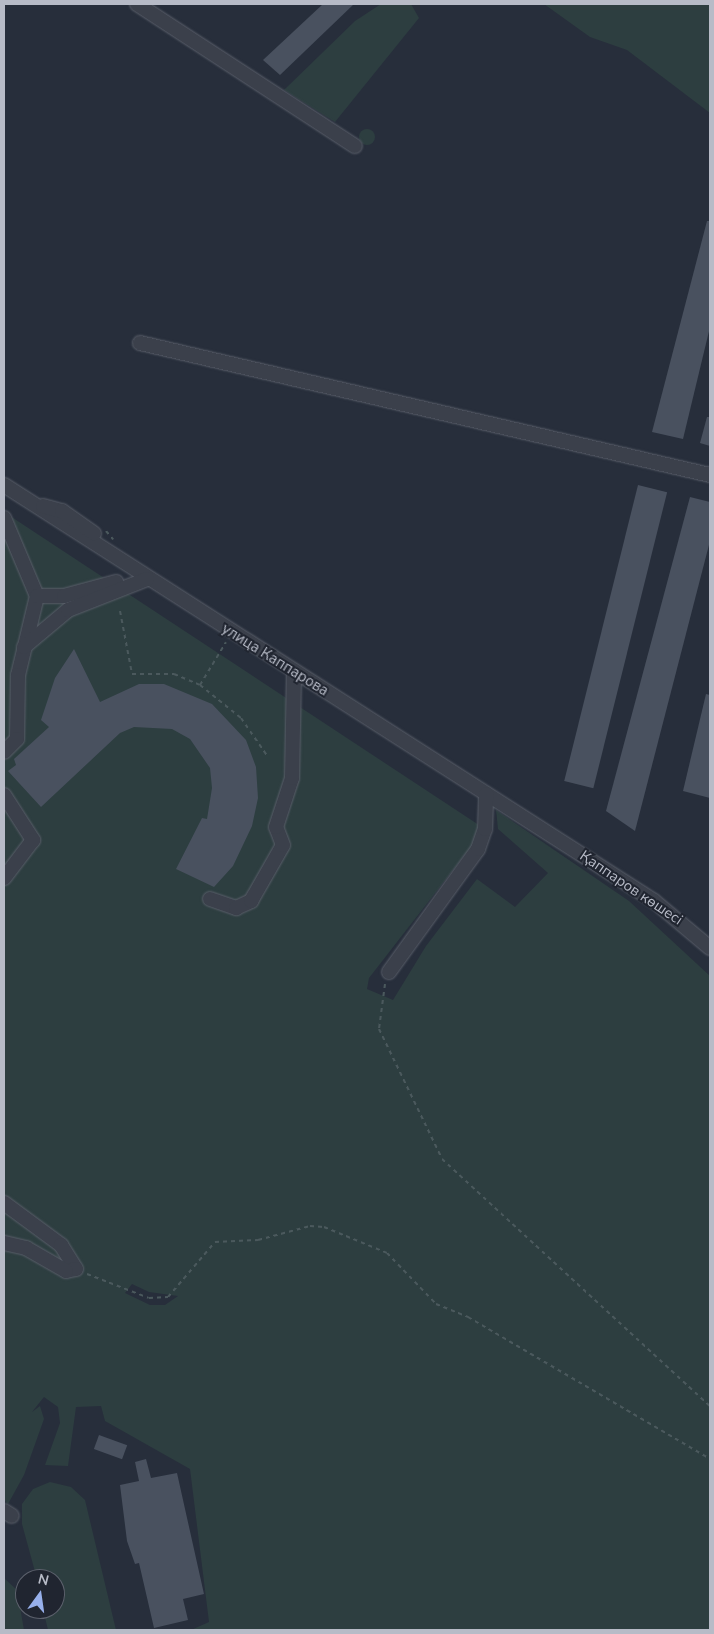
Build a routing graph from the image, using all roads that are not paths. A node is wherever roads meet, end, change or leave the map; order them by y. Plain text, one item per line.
1 (138, 4) edge
2 (355, 146) dead end
3 (140, 343) dead end
4 (710, 475) edge
5 (4, 485) edge
6 (4, 518) edge
7 (142, 575) junction
8 (37, 596) junction
9 (24, 647) junction
10 (294, 671) junction
11 (4, 752) edge
12 (486, 794) junction
13 (4, 795) edge
14 (548, 832) joint
15 (4, 878) edge
16 (210, 899) dead end
17 (710, 948) edge
18 (389, 972) road end
19 (4, 1203) edge
20 (4, 1243) edge

1 - 2 street
3 - 4 street
5 - 7 street, улица Каппарова
6 - 8 street
7 - 8 street
7 - 9 street
7 - 10 street, улица Каппарова
8 - 9 street
9 - 11 street
10 - 12 street, улица Каппарова
10 - 16 street
12 - 14 street, улица Каппарова
12 - 18 street
13 - 15 street
14 - 17 street, Қаппаров көшесі
19 - 20 street

